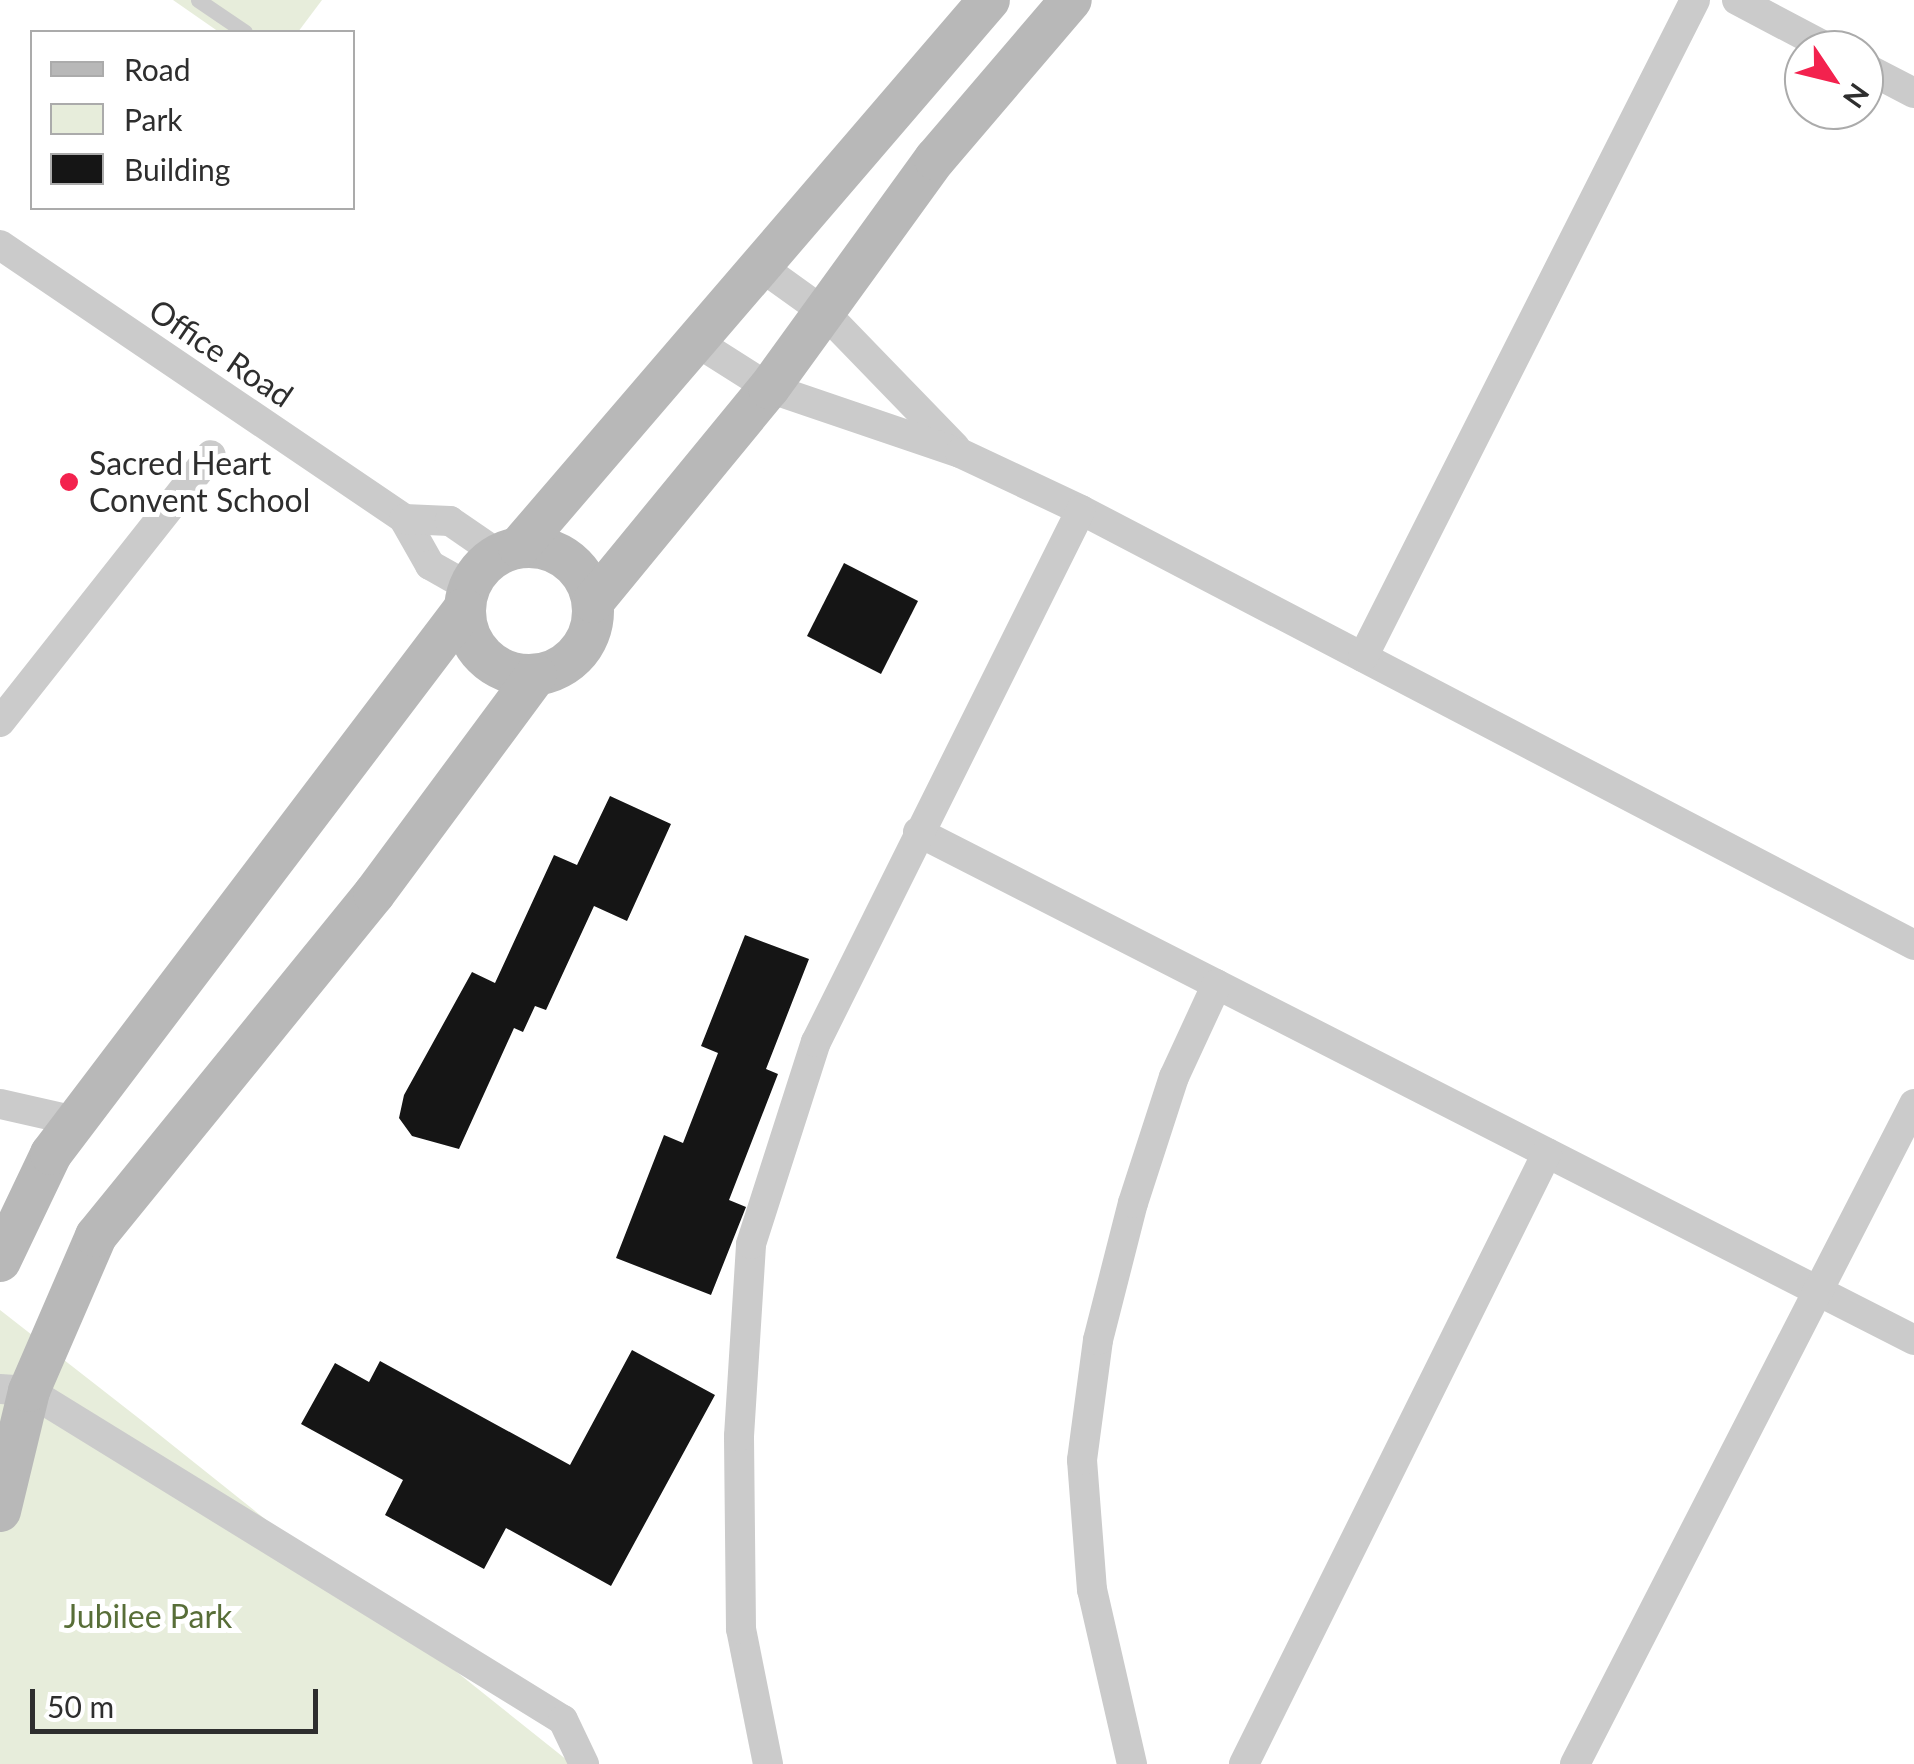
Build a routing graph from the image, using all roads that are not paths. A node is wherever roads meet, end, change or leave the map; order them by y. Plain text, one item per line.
1 (198, 0) edge
2 (989, 0) edge
3 (1071, 0) edge
4 (1695, 0) edge
5 (1737, 0) edge
6 (242, 30) edge
7 (1794, 30) edge
8 (1884, 77) edge
9 (1914, 93) edge
10 (0, 245) edge
11 (760, 266) junction
12 (824, 312) junction
13 (695, 342) junction
14 (770, 388) junction
15 (960, 453) junction
16 (211, 454) dead end
17 (1081, 510) junction
18 (404, 519) junction
19 (508, 550) junction
20 (466, 598) junction
21 (593, 602) junction
22 (1363, 657) junction
23 (536, 675) junction
24 (0, 722) edge
25 (918, 832) junction
26 (1914, 946) edge
27 (1216, 984) junction
28 (0, 1104) edge
29 (1914, 1104) edge
30 (76, 1120) junction
31 (1547, 1153) junction
32 (0, 1262) edge
33 (1818, 1291) junction
34 (1914, 1340) edge
35 (14, 1390) edge
36 (0, 1511) edge
37 (584, 1764) edge
38 (768, 1764) edge
39 (1132, 1764) edge
40 (1244, 1764) edge
41 (1575, 1764) edge

1 - 6 lane
2 - 11 main road
3 - 12 main road
4 - 22 street
5 - 7 street
8 - 9 street
10 - 18 street, Office Road
11 - 12 street
11 - 13 main road
12 - 14 main road
12 - 15 street
13 - 14 street
13 - 19 main road
14 - 15 street
14 - 21 main road
15 - 17 street
16 - 24 street
17 - 22 street
17 - 25 street
18 - 19 street
18 - 20 street
19 - 20 main road
19 - 21 main road
20 - 23 main road
20 - 30 main road
21 - 23 main road
22 - 26 street
23 - 35 main road
25 - 27 street
25 - 38 street
27 - 31 street
27 - 39 street
28 - 30 street
29 - 33 street
30 - 32 main road
31 - 33 street
31 - 40 street
33 - 34 street
33 - 41 street
35 - 36 main road
35 - 37 street

